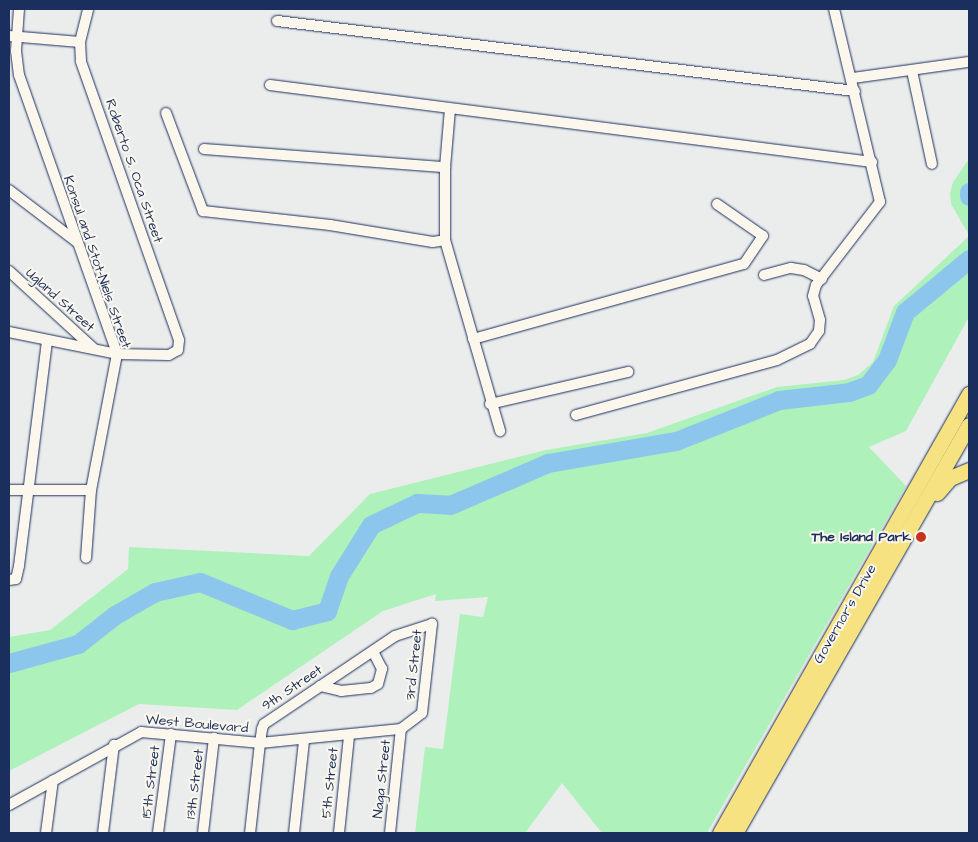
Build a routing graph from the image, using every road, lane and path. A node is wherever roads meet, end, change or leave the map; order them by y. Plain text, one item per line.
1 (19, 9) edge
2 (88, 9) edge
3 (834, 9) edge
4 (277, 21) dead end
5 (13, 37) edge
6 (80, 42) junction
7 (969, 62) edge
8 (912, 71) junction
9 (853, 78) junction
10 (270, 85) dead end
11 (855, 91) junction
12 (450, 110) junction
13 (166, 113) dead end
14 (204, 149) dead end
15 (872, 162) junction
16 (932, 164) dead end
17 (445, 167) junction
18 (9, 190) edge
19 (717, 204) dead end
20 (445, 240) junction
21 (77, 242) junction
22 (9, 271) edge
23 (764, 275) dead end
24 (822, 279) junction
25 (9, 332) edge
26 (472, 339) junction
27 (47, 341) junction
28 (93, 348) junction
29 (117, 354) junction
30 (628, 372) dead end
31 (969, 394) edge
32 (490, 404) junction
33 (576, 415) dead end
34 (965, 420) edge
35 (500, 431) dead end
36 (960, 439) edge
37 (969, 470) edge
38 (9, 490) edge
39 (28, 490) junction
40 (91, 490) junction
41 (917, 517) junction
42 (86, 558) dead end
43 (9, 580) edge
44 (432, 624) joint
45 (373, 651) junction
46 (320, 686) junction
47 (401, 729) junction
48 (171, 734) junction
49 (349, 736) junction
50 (214, 738) junction
51 (304, 741) junction
52 (260, 742) junction
53 (114, 745) junction
54 (53, 780) junction
55 (9, 805) edge
56 (46, 833) edge
57 (103, 833) edge
58 (158, 833) edge
59 (203, 833) edge
60 (250, 833) edge
61 (294, 833) edge
62 (339, 833) edge
63 (390, 833) edge
64 (720, 833) edge
65 (735, 833) edge

1 - 5 street, Konsul and Stot-Niels Street
2 - 6 street, Roberto S. Oca Street
3 - 9 street
4 - 11 street
5 - 6 street
5 - 21 street, Konsul and Stot-Niels Street
6 - 29 street, Roberto S. Oca Street
7 - 8 street
8 - 9 street
8 - 16 street
9 - 11 street
10 - 12 street
11 - 15 street
12 - 15 street
12 - 17 street
13 - 20 street
14 - 17 street
15 - 24 street
17 - 20 street
18 - 21 street
19 - 26 street
20 - 26 street
21 - 29 street, Konsul and Stot-Niels Street
22 - 28 street, Ugland Street
23 - 24 street
24 - 33 street
25 - 27 street
26 - 32 street
27 - 28 street
27 - 39 street
28 - 29 street
29 - 40 street, Konsul and Stot-Niels Street
30 - 32 street
31 - 34 highway, Governor's Drive
32 - 35 street
34 - 36 highway, Governor's Drive
36 - 41 highway, Governor's Drive
36 - 64 highway, Governor's Drive
37 - 41 highway
38 - 39 street
39 - 40 street
39 - 43 street
40 - 42 street, Konsul and Stot-Niels Street
41 - 65 highway, Governor's Drive
44 - 45 street, 9th Street
44 - 47 street, 3rd Street
45 - 46 street, 9th Street
45 - 46 street
46 - 52 street, 9th Street
47 - 49 street, West Boulevard
47 - 63 street, Naga Street
48 - 50 street, West Boulevard
48 - 53 street, West Boulevard
48 - 58 street, 15th Street
49 - 51 street, West Boulevard
49 - 62 street, 5th Street
50 - 52 street, West Boulevard
50 - 59 street, 13th Street
51 - 52 street, West Boulevard
51 - 61 street
52 - 60 street, 9th Street
53 - 54 street, West Boulevard
53 - 57 street
54 - 55 street, West Boulevard
54 - 56 street

